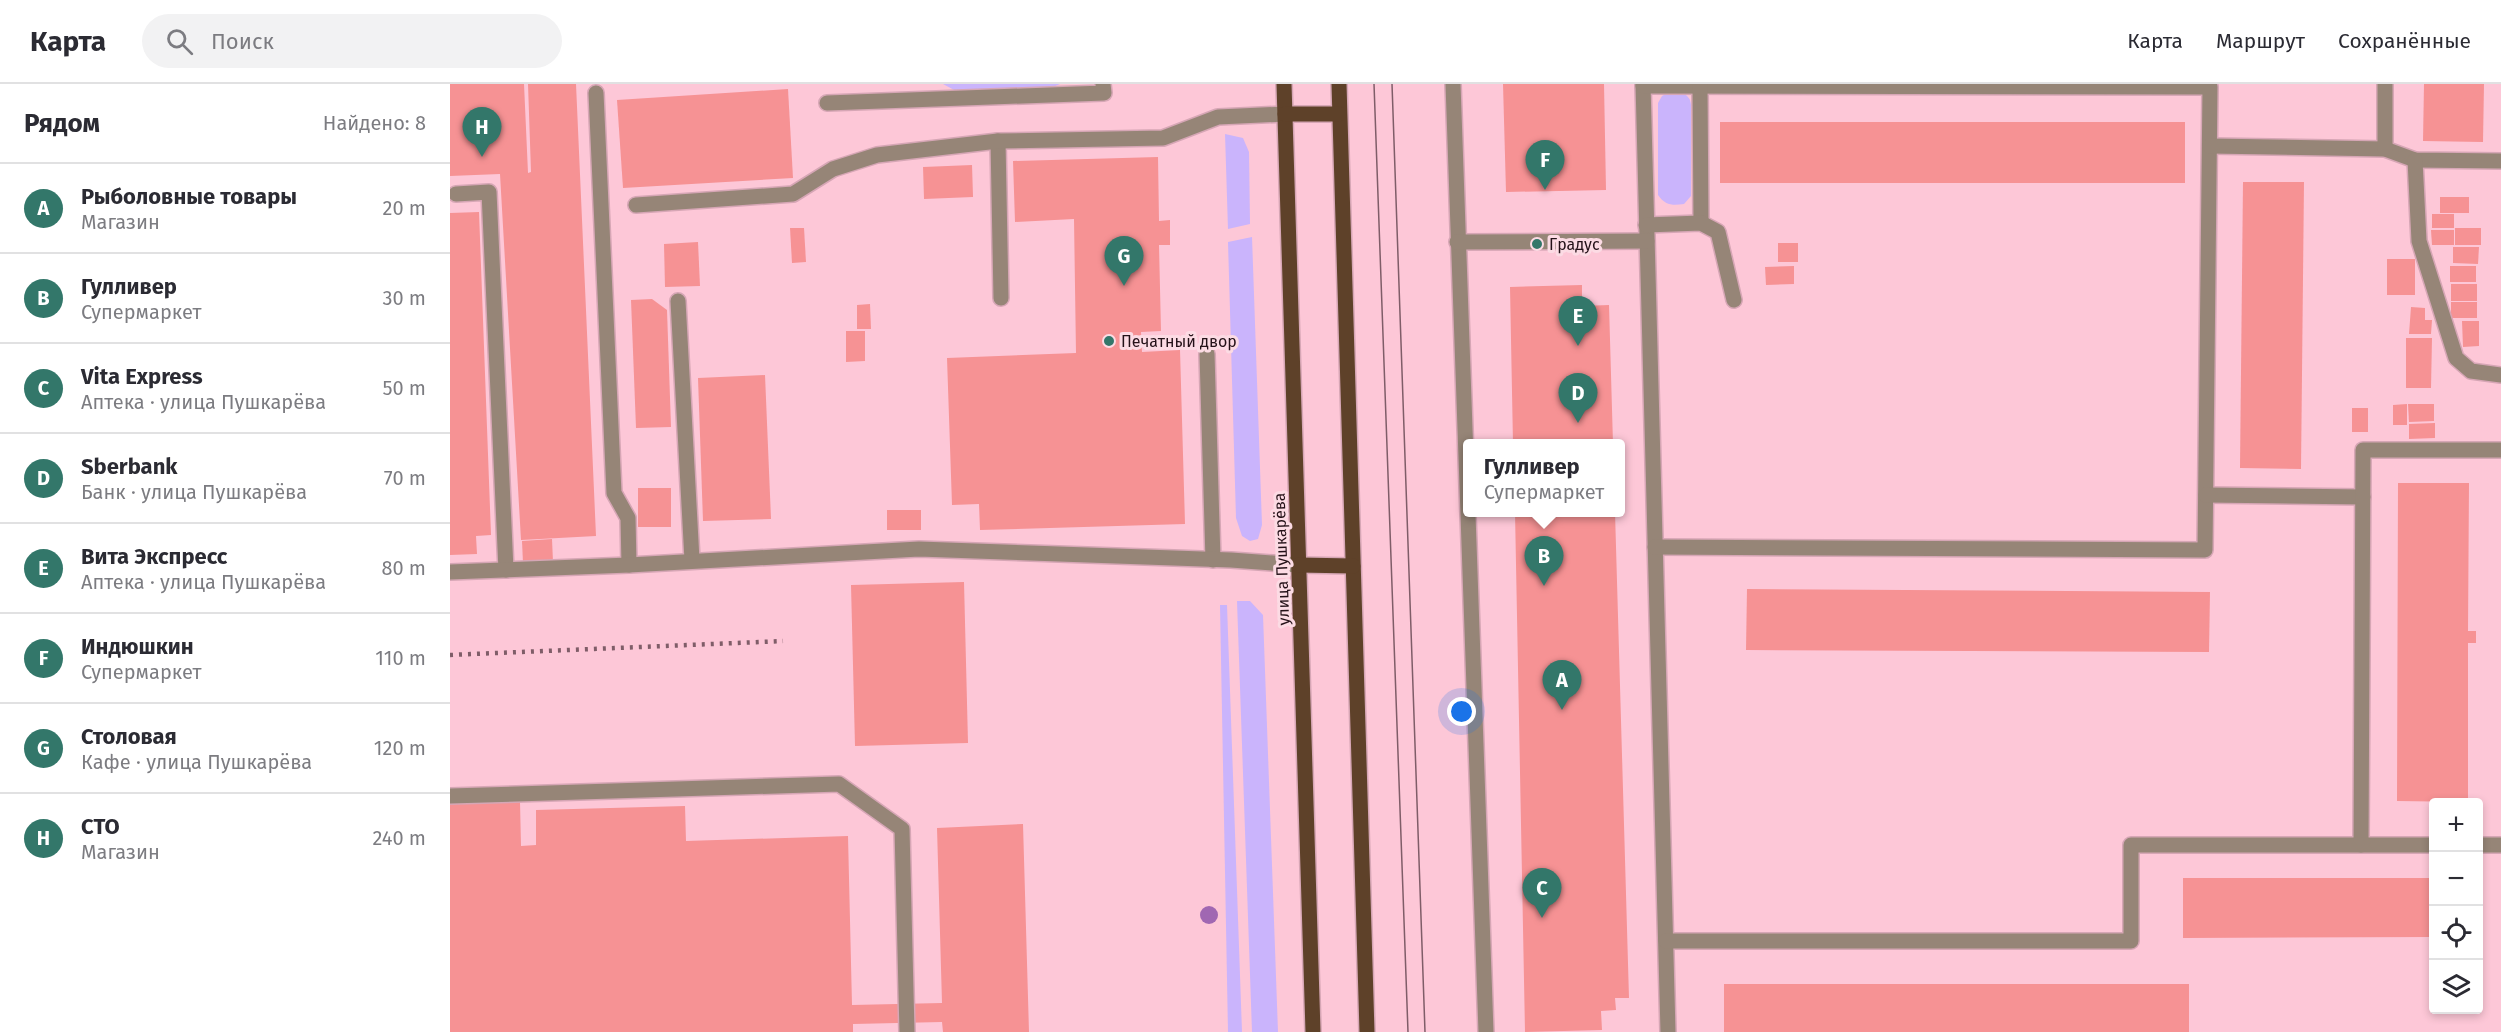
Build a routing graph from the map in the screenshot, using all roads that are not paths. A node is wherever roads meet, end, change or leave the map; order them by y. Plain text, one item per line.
1 (1103, 84) edge
2 (1284, 84) edge
3 (1339, 84) edge
4 (1453, 84) edge
5 (2385, 84) edge
6 (1643, 85) edge
7 (1700, 86) junction
8 (596, 93) dead end
9 (827, 103) dead end
10 (1285, 114) junction
11 (1339, 114) junction
12 (998, 141) junction
13 (2210, 146) junction
14 (2385, 149) junction
15 (2415, 160) junction
16 (2501, 161) edge
17 (456, 194) dead end
18 (636, 205) dead end
19 (1701, 223) junction
20 (1646, 225) junction
21 (1647, 241) junction
22 (1457, 243) junction
23 (1001, 298) dead end
24 (1734, 300) dead end
25 (678, 301) dead end
26 (1207, 354) dead end
27 (2501, 375) edge
28 (1464, 439) edge
29 (2501, 450) edge
30 (2205, 495) junction
31 (2363, 497) junction
32 (1467, 517) edge
33 (1655, 547) junction
34 (692, 560) junction
35 (1213, 560) junction
36 (629, 565) junction
37 (1299, 565) junction
38 (1353, 566) junction
39 (506, 570) junction
40 (450, 572) edge
41 (450, 796) edge
42 (2361, 845) junction
43 (2429, 845) edge
44 (2483, 845) edge
45 (2501, 845) edge
46 (1666, 941) junction
47 (907, 1032) edge
48 (1313, 1032) edge
49 (1367, 1032) edge
50 (1486, 1032) edge
51 (1668, 1032) edge

1 - 9 street
2 - 10 main road, улица Пушкарёва
3 - 11 main road
4 - 22 street
5 - 14 street
6 - 7 street
6 - 20 street
7 - 13 street
7 - 19 street
8 - 36 street
10 - 11 main road
10 - 12 street
10 - 37 main road, улица Пушкарёва
11 - 38 main road
12 - 18 street
12 - 23 street
13 - 14 street
13 - 30 street
14 - 15 street
15 - 16 street
15 - 27 street
17 - 39 street
19 - 20 street
19 - 24 street
20 - 21 street
21 - 22 street
21 - 33 street
22 - 28 street
25 - 34 street
26 - 35 street
29 - 31 street
30 - 31 street
30 - 33 street
31 - 42 street
32 - 50 street
33 - 46 street
34 - 35 street
34 - 36 street
35 - 37 street
36 - 39 street
37 - 38 main road
37 - 48 main road, улица Пушкарёва
38 - 49 main road
39 - 40 street
41 - 47 street
42 - 43 street
42 - 46 street
44 - 45 street
46 - 51 street

